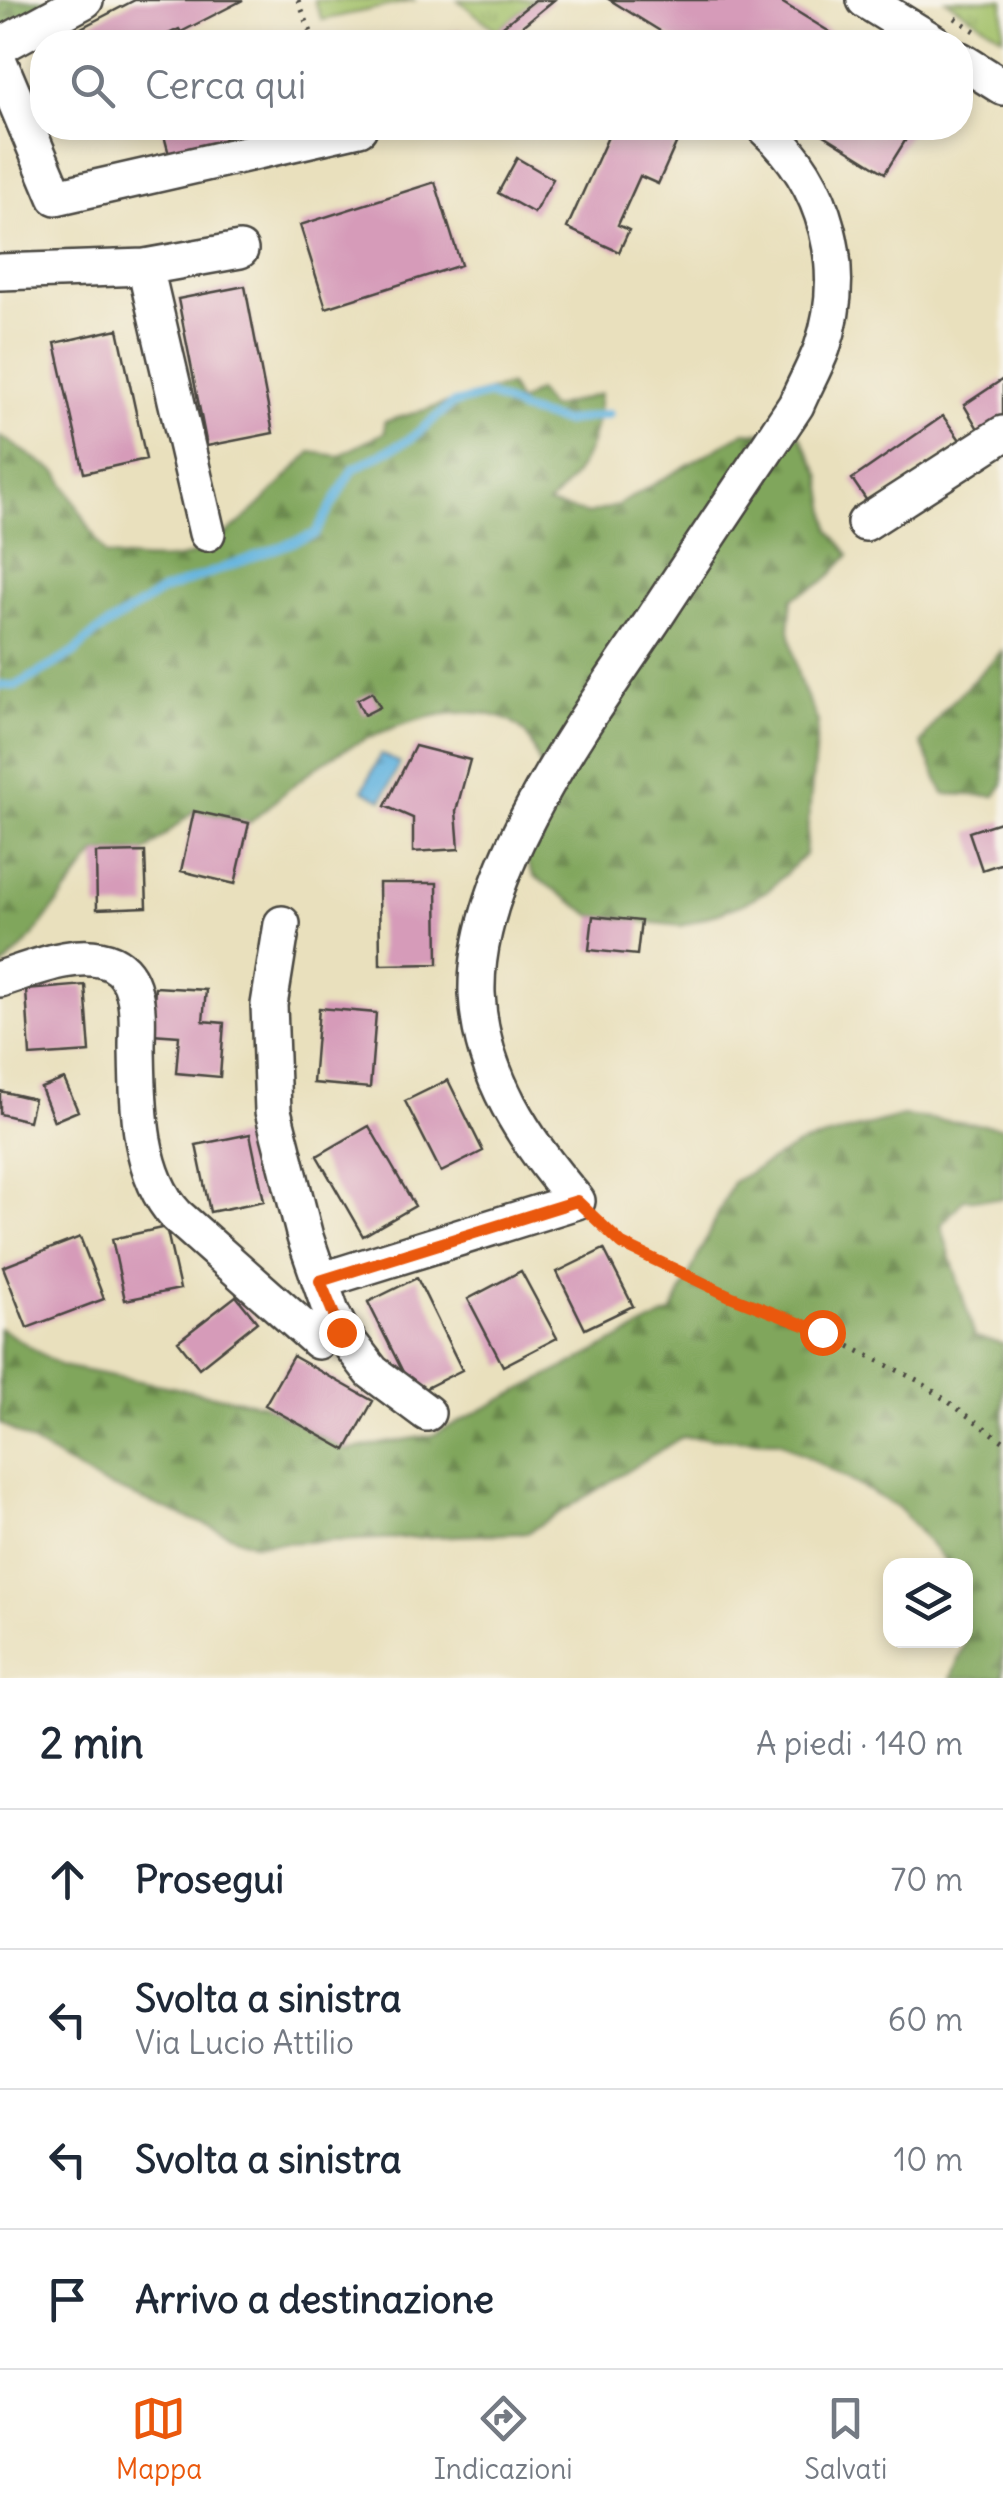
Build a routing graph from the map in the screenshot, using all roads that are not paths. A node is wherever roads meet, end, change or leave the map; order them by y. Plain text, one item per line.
1 (85, 0) edge
2 (865, 0) edge
3 (938, 26) edge
4 (0, 46) edge
5 (974, 50) edge
6 (0, 64) edge
7 (1003, 87) edge
8 (30, 135) edge
9 (32, 140) edge
10 (305, 140) edge
11 (775, 140) edge
12 (240, 250) dead end
13 (145, 266) junction
14 (0, 272) edge
15 (1003, 434) edge
16 (865, 522) dead end
17 (207, 533) dead end
18 (282, 924) dead end
19 (0, 979) edge
20 (320, 1281) junction
21 (318, 1341) dead end
22 (427, 1413) dead end

1 - 4 street
2 - 3 street
5 - 7 street
6 - 8 street
9 - 10 street
11 - 20 street
12 - 13 street
13 - 14 street
13 - 17 street
15 - 16 street
18 - 20 street
19 - 21 street
20 - 22 street

